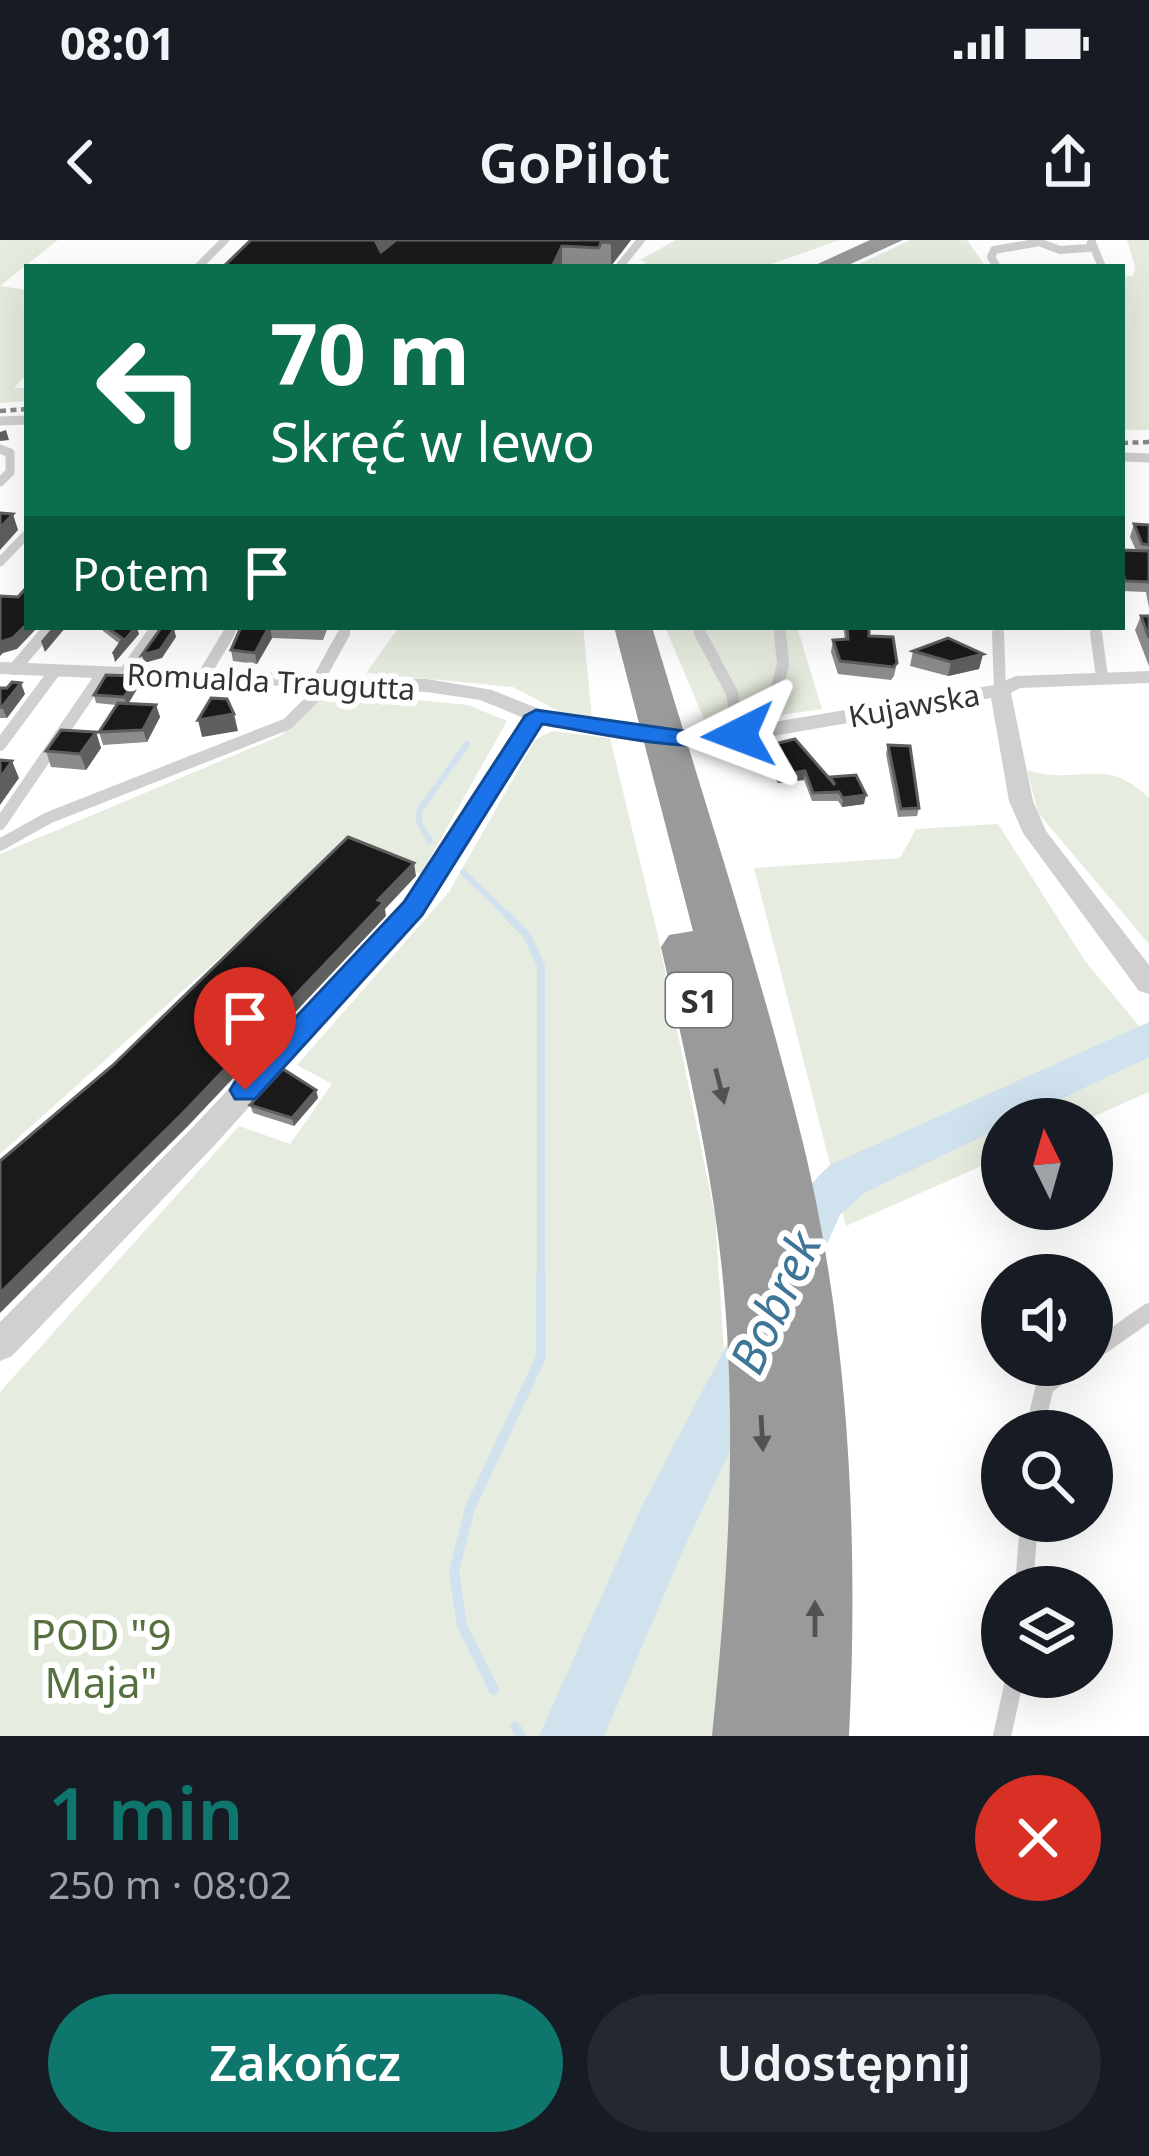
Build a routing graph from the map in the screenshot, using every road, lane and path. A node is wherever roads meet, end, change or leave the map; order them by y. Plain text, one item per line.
1 (225, 240) edge
2 (641, 240) edge
3 (864, 240) edge
4 (892, 240) edge
5 (1034, 241) edge
6 (1093, 243) edge
7 (201, 264) edge
8 (621, 264) edge
9 (804, 264) edge
10 (831, 264) edge
11 (995, 264) edge
12 (0, 448) edge
13 (3, 468) edge
14 (0, 482) edge
15 (24, 537) edge
16 (0, 562) edge
17 (47, 630) edge
18 (154, 630) edge
19 (231, 630) edge
20 (345, 630) edge
21 (605, 630) edge
22 (633, 630) edge
23 (699, 630) edge
24 (780, 630) edge
25 (997, 630) edge
26 (1095, 630) edge
27 (7, 669) edge
28 (56, 671) junction
29 (114, 674) junction
30 (1102, 676) junction
31 (1149, 677) edge
32 (202, 678) junction
33 (323, 682) junction
34 (1000, 690) junction
35 (636, 695) junction
36 (536, 716) junction
37 (740, 727) junction
38 (0, 745) edge
39 (666, 811) junction
40 (0, 824) edge
41 (0, 845) edge
42 (1149, 984) edge
43 (1149, 1312) edge
44 (1113, 1337) edge
45 (0, 1345) edge
46 (791, 1489) junction
47 (1010, 1698) edge
48 (751, 1736) edge
49 (810, 1736) edge
50 (1002, 1736) edge

1 - 7 lane
2 - 8 lane
3 - 9 highway
4 - 10 highway
5 - 6 lane
5 - 11 lane
12 - 13 lane
13 - 14 lane
15 - 16 lane
17 - 27 lane
18 - 29 lane
19 - 32 lane
20 - 33 lane
21 - 35 highway, S1
22 - 35 highway, S1
23 - 37 lane
24 - 37 lane
25 - 34 lane
26 - 30 lane
27 - 28 street, Romualda Traugutta
28 - 29 street, Romualda Traugutta
28 - 38 lane
29 - 32 street, Romualda Traugutta
29 - 40 lane
30 - 31 street, Kujawska
30 - 34 street, Kujawska
32 - 33 street, Romualda Traugutta
33 - 36 street, Romualda Traugutta
33 - 41 lane
34 - 37 street, Kujawska
34 - 42 street
35 - 39 highway, S1
36 - 37 street, Kujawska
36 - 45 street
39 -> 46 highway, S1
39 - 46 highway, S1
43 - 44 lane
46 - 48 highway, S1
49 -> 46 highway, S1
47 - 50 lane

